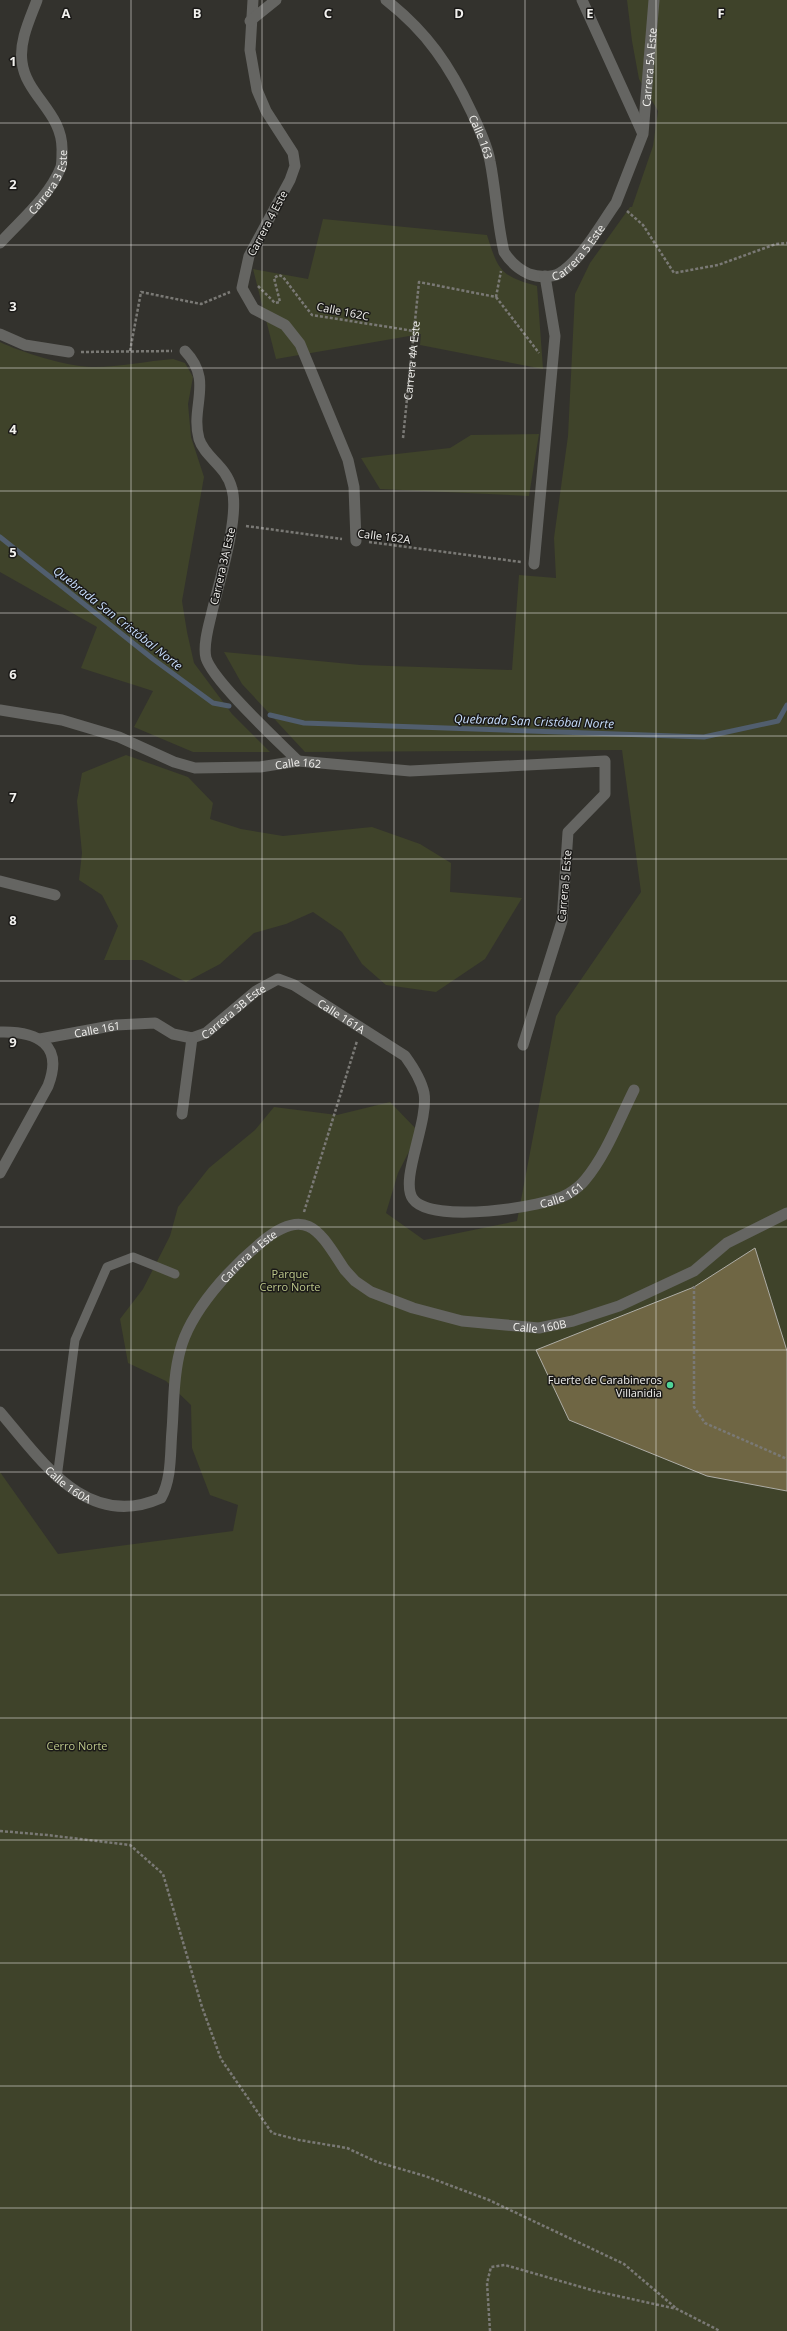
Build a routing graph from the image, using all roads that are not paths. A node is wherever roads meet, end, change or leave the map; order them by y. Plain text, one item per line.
1 (37, 0) edge
2 (248, 0) edge
3 (253, 0) edge
4 (276, 0) edge
5 (386, 0) edge
6 (582, 0) edge
7 (654, 0) edge
8 (250, 21) junction
9 (643, 134) junction
10 (0, 243) edge
11 (545, 276) junction
12 (0, 334) edge
13 (185, 351) road end
14 (69, 352) road end
15 (356, 541) road end
16 (534, 564) road end
17 (0, 710) edge
18 (298, 761) junction
19 (605, 761) joint
20 (0, 882) edge
21 (55, 895) dead end
22 (278, 979) joint
23 (0, 1032) edge
24 (40, 1038) junction
25 (192, 1038) junction
26 (523, 1045) dead end
27 (634, 1090) dead end
28 (182, 1114) dead end
29 (0, 1173) edge
30 (433, 1211) joint
31 (787, 1213) edge
32 (300, 1224) joint
33 (175, 1274) dead end
34 (0, 1412) edge
35 (57, 1478) junction
36 (161, 1498) joint

1 - 10 street, Carrera 3 Este
2 - 8 street
3 - 8 street, Carrera 4 Este
4 - 8 street
5 - 11 street, Calle 163
6 - 9 street
7 - 9 street, Carrera 5A Este
8 - 15 street, Carrera 4 Este
9 - 11 street, Carrera 5 Este
11 - 16 street, Carrera 5 Este
12 - 14 street
13 - 18 street, Carrera 3A Este
17 - 18 street, Calle 162
18 - 19 street, Calle 162
19 - 26 street, Carrera 5 Este
20 - 21 street
22 - 25 street, Carrera 3B Este
22 - 30 street, Calle 161A
23 - 24 street, Calle 161
24 - 25 street, Calle 161
24 - 29 street
25 - 28 street, Carrera 3B Este
27 - 30 street, Calle 161
31 - 32 street, Calle 160B
32 - 36 street, Carrera 4 Este
33 - 35 lane
34 - 35 street, Calle 160A
35 - 36 street, Calle 160A

